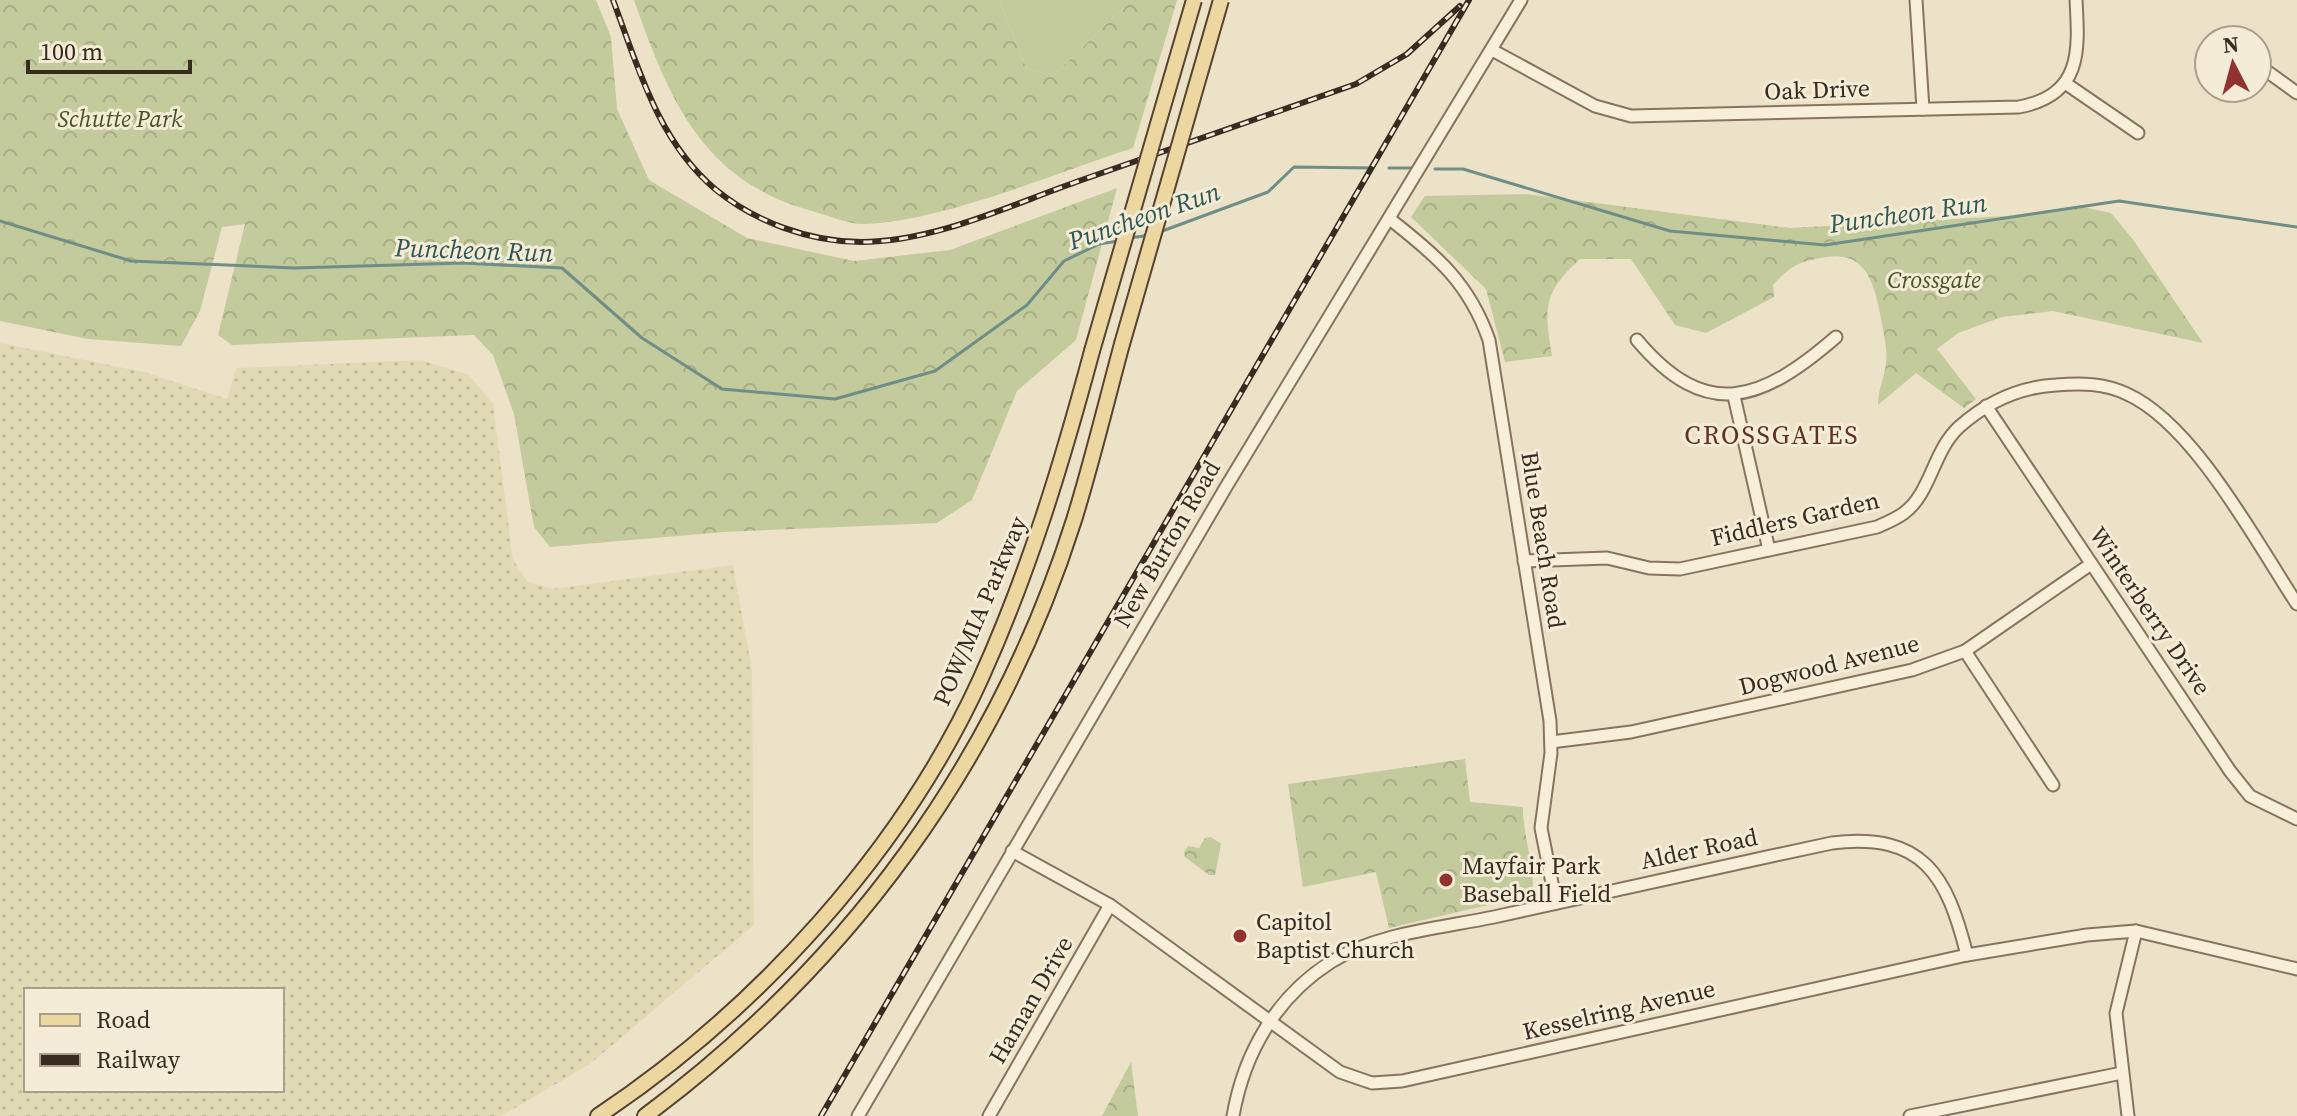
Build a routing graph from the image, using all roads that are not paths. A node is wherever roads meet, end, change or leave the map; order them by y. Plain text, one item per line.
1 (1194, 0) edge
2 (1221, 0) edge
3 (1521, 0) edge
4 (1916, 0) edge
5 (2076, 0) edge
6 (1492, 50) junction
7 (2273, 76) edge
8 (2065, 83) junction
9 (2297, 93) edge
10 (1923, 109) junction
11 (2138, 133) dead end
12 (1391, 220) junction
13 (1836, 337) dead end
14 (1637, 340) dead end
15 (1734, 396) junction
16 (1986, 406) junction
17 (1769, 550) junction
18 (1524, 561) junction
19 (2091, 564) junction
20 (2297, 604) edge
21 (1965, 651) junction
22 (1551, 742) junction
23 (2053, 785) dead end
24 (2297, 819) edge
25 (1012, 851) junction
26 (1556, 903) junction
27 (1110, 905) junction
28 (2136, 931) junction
29 (1967, 955) junction
30 (2297, 969) edge
31 (1271, 1021) junction
32 (2122, 1073) junction
33 (598, 1116) edge
34 (645, 1116) edge
35 (858, 1116) edge
36 (989, 1116) edge
37 (1233, 1116) edge
38 (1910, 1116) edge
39 (2128, 1116) edge

1 - 33 main road, POW/MIA Parkway, bridge
2 - 34 main road, bridge
3 - 6 street, New Burton Road
4 - 10 street
5 - 8 street
6 - 10 street, Oak Drive
6 - 12 street, New Burton Road
7 - 9 street
8 - 10 street, Oak Drive
8 - 11 street
12 - 18 street, Blue Beach Road
12 - 25 street, New Burton Road
13 - 15 street
14 - 15 street
15 - 17 street
16 - 17 street, Fiddlers Garden
16 - 19 street, Winterberry Drive
16 - 20 street, Fiddlers Garden
17 - 18 street, Fiddlers Garden
18 - 22 street, Blue Beach Road
19 - 21 street, Dogwood Avenue
19 - 24 street, Winterberry Drive
21 - 22 street, Dogwood Avenue
21 - 23 street
22 - 26 street, Blue Beach Road
25 - 27 street, Kesselring Avenue
25 - 35 street, New Burton Road
26 - 29 street, Alder Road
26 - 31 street, Alder Road
27 - 31 street, Kesselring Avenue
27 - 36 street, Haman Drive
28 - 29 street, Kesselring Avenue
28 - 30 street, Kesselring Avenue
28 - 32 street
29 - 31 street, Kesselring Avenue
31 - 37 street, Alder Road
32 - 38 street
32 - 39 street

